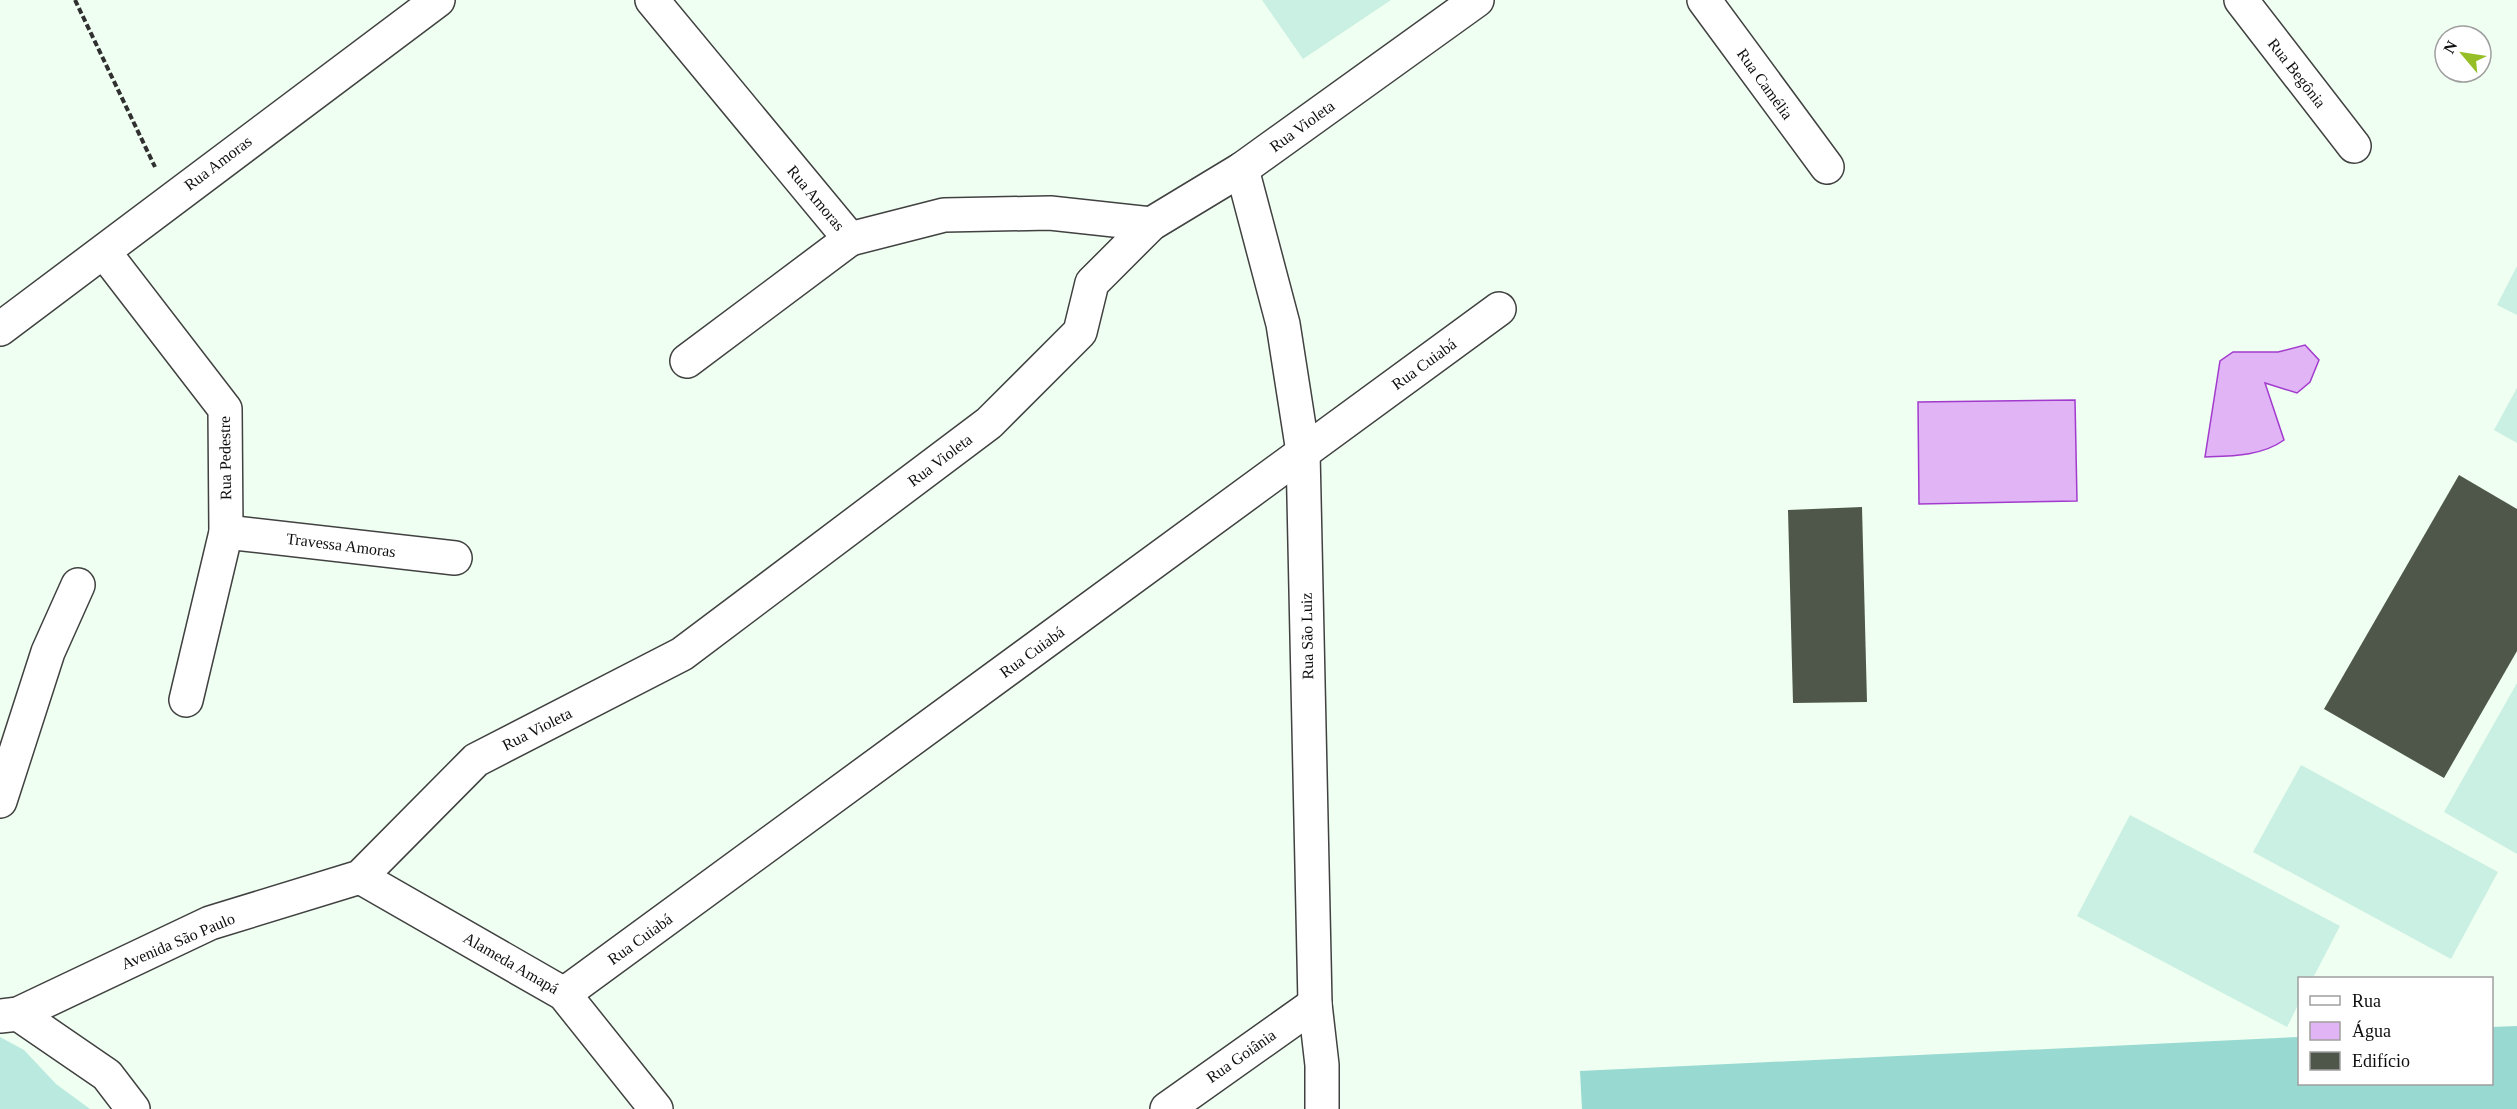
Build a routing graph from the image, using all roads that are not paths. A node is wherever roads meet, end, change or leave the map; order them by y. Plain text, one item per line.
1 (438, 0) edge
2 (652, 0) edge
3 (1477, 0) edge
4 (1704, 0) edge
5 (2241, 0) edge
6 (2354, 146) dead end
7 (1827, 167) dead end
8 (1242, 169) junction
9 (1151, 224) junction
10 (850, 239) junction
11 (104, 252) junction
12 (1499, 309) dead end
13 (0, 329) edge
14 (687, 361) dead end
15 (1304, 452) junction
16 (226, 532) junction
17 (455, 558) dead end
18 (78, 585) dead end
19 (186, 700) dead end
20 (0, 801) edge
21 (360, 877) junction
22 (564, 994) junction
23 (1315, 1004) junction
24 (9, 1015) edge
25 (134, 1109) edge
26 (656, 1109) edge
27 (1167, 1109) edge
28 (1322, 1109) edge

1 - 11 street, Rua Amoras
2 - 10 street, Rua Amoras
3 - 8 street, Rua Violeta
4 - 7 street, Rua Camélia
5 - 6 street, Rua Begônia
8 - 9 street, Rua Violeta
8 - 15 street, Rua São Luiz
9 - 10 street
9 - 21 street, Rua Violeta
10 - 14 street, Rua Amoras
11 - 13 street, Rua Amoras
11 - 16 street, Rua Pedestre
12 - 15 street, Rua Cuiabá
15 - 22 street, Rua Cuiabá
15 - 23 street, Rua São Luiz
16 - 17 street, Travessa Amoras
16 - 19 street, Rua Pedestre
18 - 20 street
21 - 22 street, Alameda Amapá
21 - 24 street, Avenida São Paulo
22 - 26 street, Alameda Amapá
23 - 27 street, Rua Goiânia
23 - 28 street, Rua São Luiz
24 - 25 street

